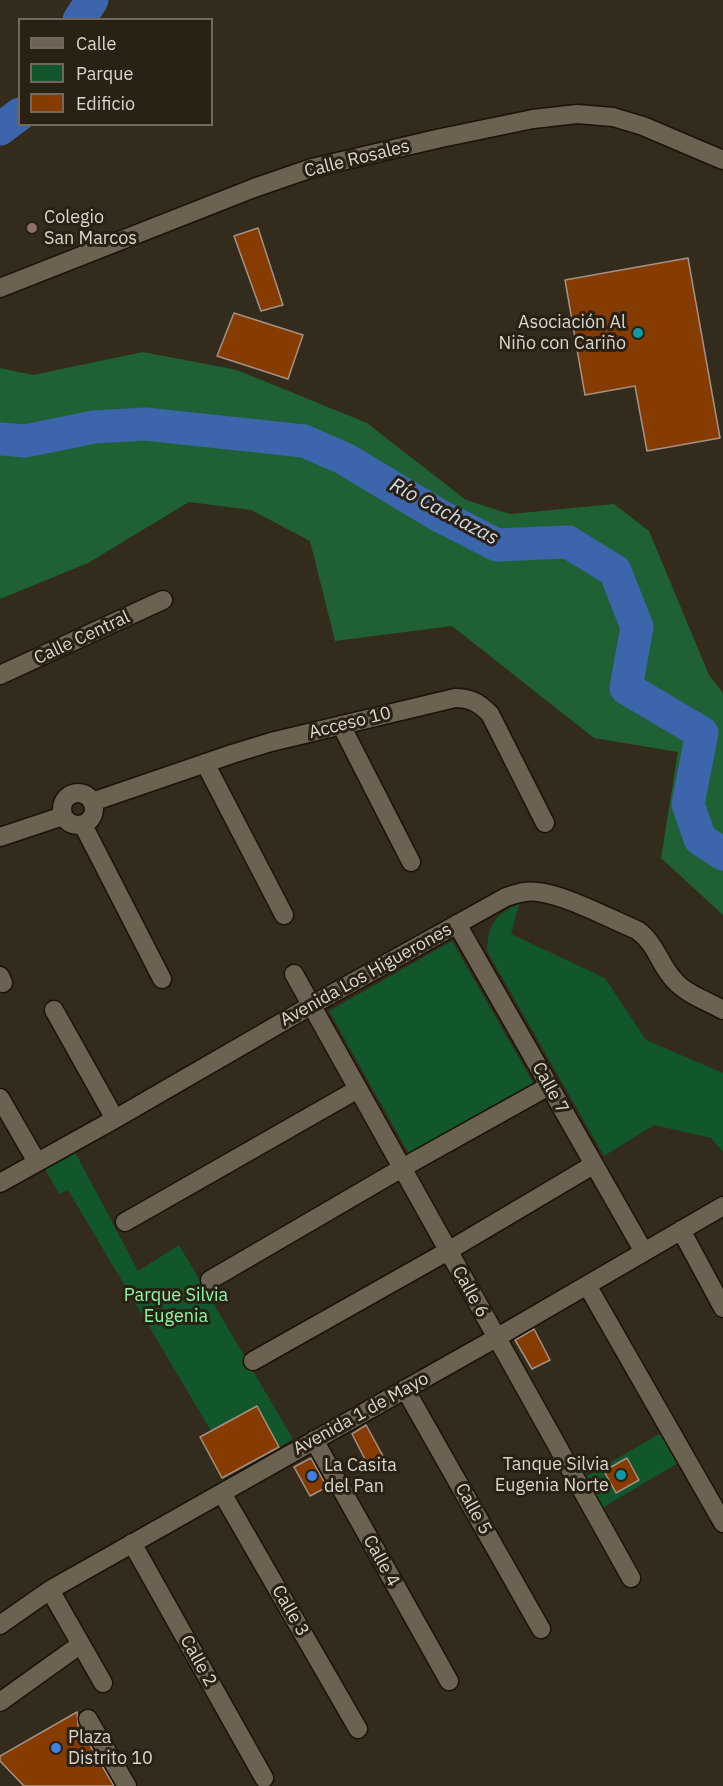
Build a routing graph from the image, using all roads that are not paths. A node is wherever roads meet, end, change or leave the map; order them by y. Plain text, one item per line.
1 (723, 160) edge
2 (0, 288) edge
3 (164, 600) dead end
4 (0, 675) edge
5 (341, 725) junction
6 (206, 763) junction
7 (92, 802) junction
8 (63, 816) junction
9 (545, 823) dead end
10 (83, 825) junction
11 (0, 837) edge
12 (411, 862) dead end
13 (284, 915) dead end
14 (457, 924) junction
15 (294, 974) dead end
16 (162, 980) dead end
17 (312, 1005) junction
18 (54, 1010) dead end
19 (723, 1010) edge
20 (549, 1086) junction
21 (358, 1089) junction
22 (0, 1098) edge
23 (115, 1119) junction
24 (38, 1162) junction
25 (593, 1165) junction
26 (402, 1168) junction
27 (0, 1183) edge
28 (723, 1206) edge
29 (125, 1222) dead end
30 (681, 1230) junction
31 (448, 1251) junction
32 (644, 1252) junction
33 (210, 1280) dead end
34 (587, 1285) junction
35 (723, 1308) edge
36 (496, 1338) junction
37 (253, 1361) dead end
38 (405, 1389) junction
39 (314, 1440) junction
40 (222, 1493) junction
41 (723, 1523) edge
42 (132, 1543) junction
43 (631, 1578) dead end
44 (50, 1590) junction
45 (0, 1625) edge
46 (541, 1629) dead end
47 (81, 1644) junction
48 (449, 1681) dead end
49 (103, 1683) dead end
50 (0, 1702) edge
51 (88, 1719) dead end
52 (357, 1729) dead end
53 (264, 1778) dead end
54 (127, 1786) edge

1 - 2 street, Calle Rosales
3 - 4 street, Calle Central
5 - 6 street, Acceso 10
5 - 9 street, Acceso 10
5 - 12 street
6 - 7 street, Acceso 10
6 - 13 street
7 - 8 street
7 - 10 street
8 - 10 street
8 - 11 street
10 - 16 street
14 - 17 street, Avenida Los Higuerones
14 - 19 street, Avenida Los Higuerones
14 - 20 street, Calle 7
15 - 17 street, Calle 6
17 - 21 street, Calle 6
17 - 23 street, Avenida Los Higuerones
18 - 23 street
20 - 25 street, Calle 7
20 - 26 street
21 - 26 street, Calle 6
21 - 29 street
22 - 24 street
23 - 24 street, Avenida Los Higuerones
24 - 27 street, Avenida Los Higuerones
25 - 31 street
25 - 32 street, Calle 7
26 - 31 street, Calle 6
26 - 33 street
28 - 30 street, Avenida 1 de Mayo
30 - 32 street, Avenida 1 de Mayo
30 - 35 street
31 - 36 street, Calle 6
31 - 37 street
32 - 34 street, Avenida 1 de Mayo
34 - 36 street, Avenida 1 de Mayo
34 - 41 street
36 - 38 street, Avenida 1 de Mayo
36 - 43 street, Calle 6
38 - 39 street, Avenida 1 de Mayo
38 - 46 street, Calle 5
39 - 40 street, Avenida 1 de Mayo
39 - 48 street, Calle 4
40 - 42 street, Avenida 1 de Mayo
40 - 52 street, Calle 3
42 - 44 street, Avenida 1 de Mayo
42 - 53 street, Calle 2
44 - 45 street, Avenida 1 de Mayo
44 - 47 street
47 - 49 street
47 - 50 street
51 - 54 street

